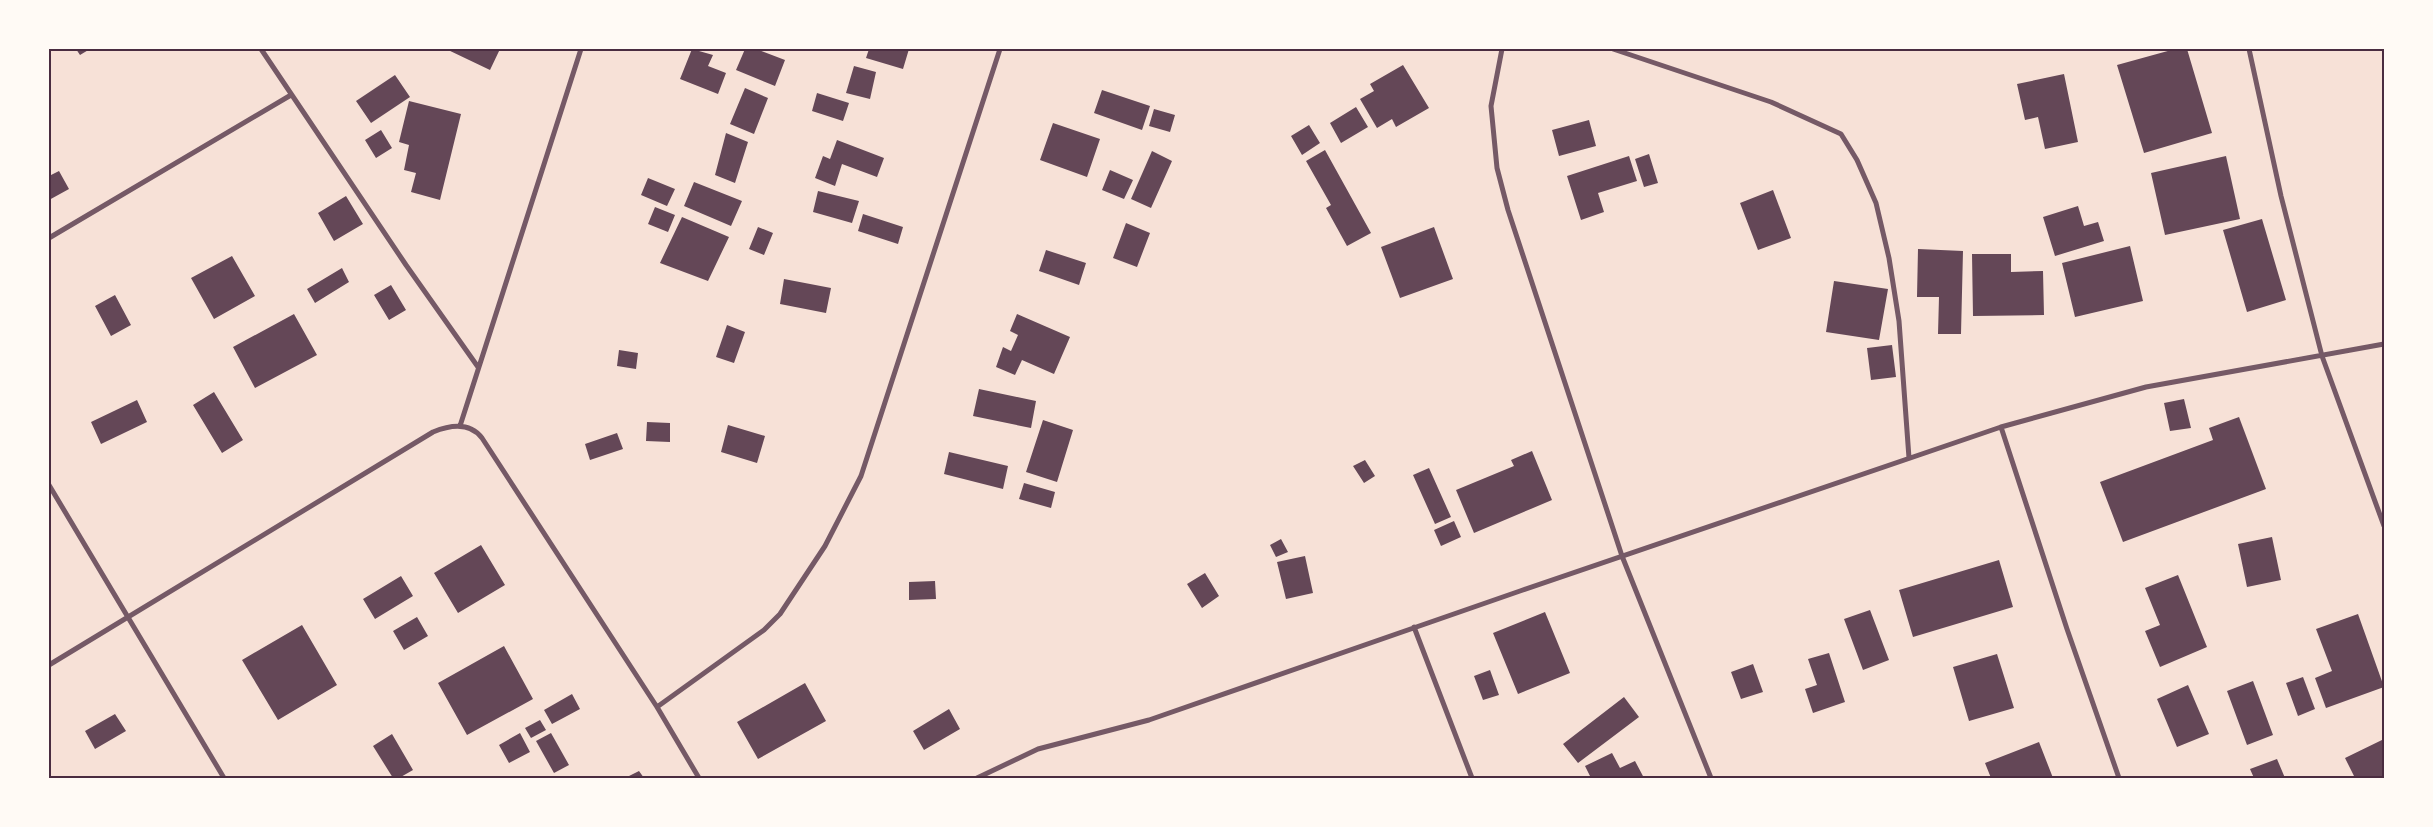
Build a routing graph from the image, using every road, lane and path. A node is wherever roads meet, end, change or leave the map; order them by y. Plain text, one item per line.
1 (261, 49) edge
2 (581, 49) edge
3 (1000, 49) edge
4 (1502, 49) edge
5 (1613, 49) edge
6 (2249, 49) edge
7 (291, 95) junction
8 (49, 238) edge
9 (2384, 344) edge
10 (2322, 356) junction
11 (478, 367) junction
12 (460, 426) junction
13 (2001, 427) junction
14 (1910, 458) junction
15 (49, 485) edge
16 (2384, 526) edge
17 (1622, 556) junction
18 (127, 618) junction
19 (1414, 627) junction
20 (49, 665) edge
21 (657, 707) junction
22 (224, 778) edge
23 (699, 778) edge
24 (977, 778) edge
25 (1472, 778) edge
26 (1711, 778) edge
27 (2119, 778) edge

1 - 7 street
2 - 11 street
3 - 21 street
4 - 17 street
5 - 14 street
6 - 10 street
7 - 8 street
7 - 11 street
9 - 10 street
10 - 13 street
10 - 16 street
11 - 12 street
12 - 18 street
12 - 21 street
13 - 14 street
13 - 27 street
14 - 17 street
15 - 18 street
17 - 19 street
17 - 26 street
18 - 20 street
18 - 22 street
19 - 24 street
19 - 25 street
21 - 23 street

